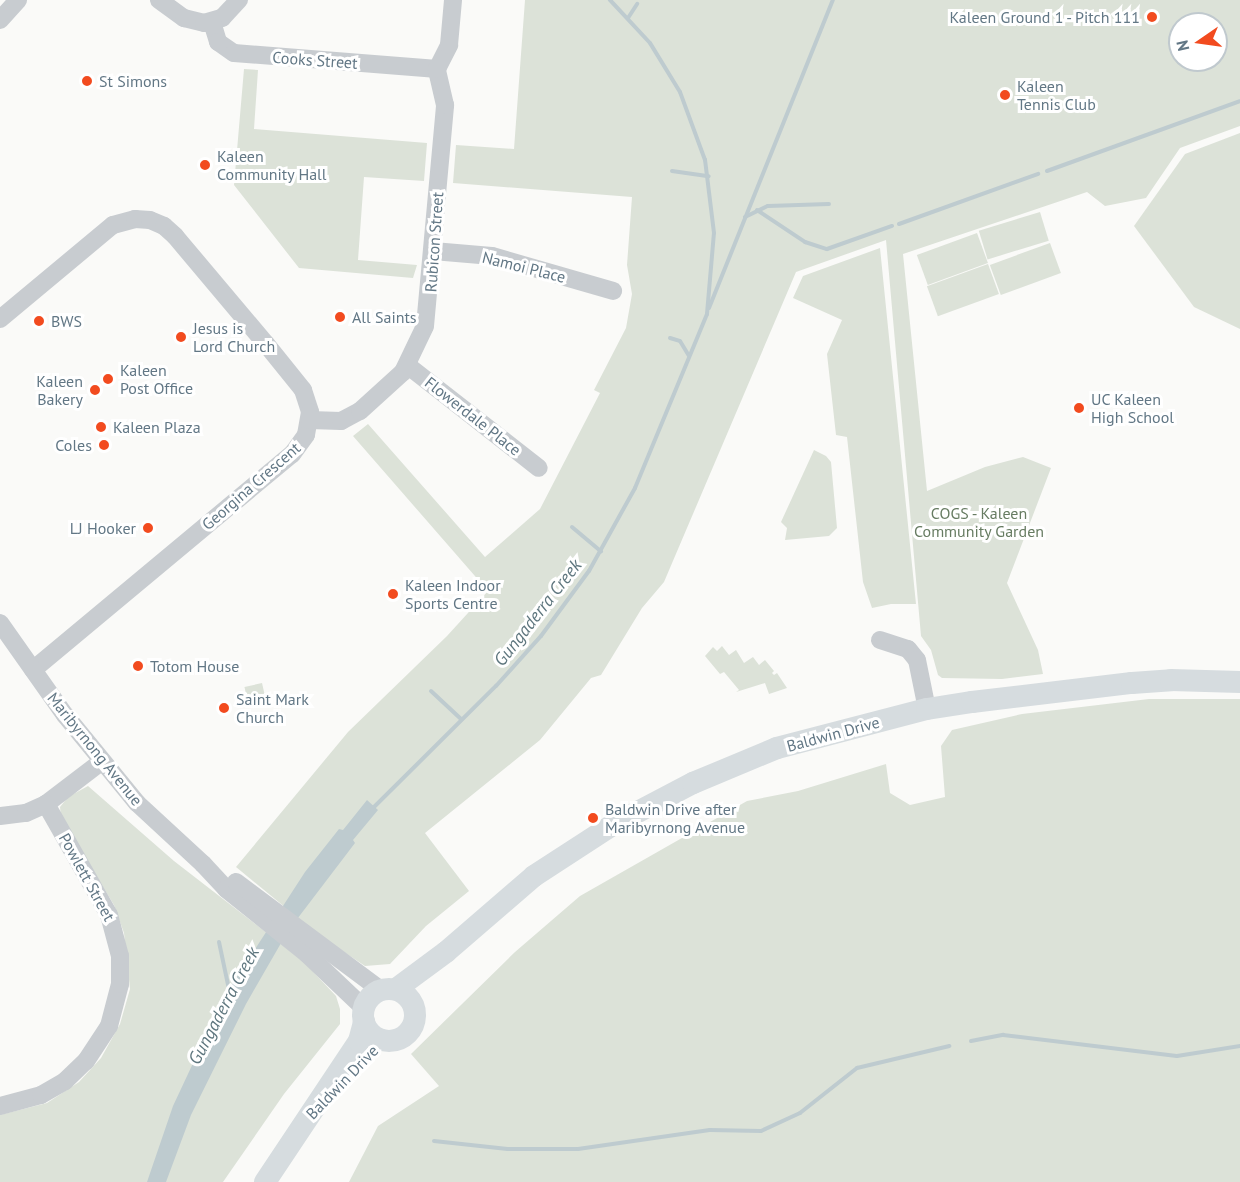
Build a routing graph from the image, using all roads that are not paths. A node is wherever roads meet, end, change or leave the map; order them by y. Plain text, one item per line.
1 (18, 0) edge
2 (159, 0) edge
3 (239, 0) edge
4 (453, 0) edge
5 (0, 20) edge
6 (212, 22) junction
7 (437, 69) junction
8 (433, 251) junction
9 (613, 291) dead end
10 (0, 319) edge
11 (407, 365) junction
12 (310, 420) junction
13 (539, 468) dead end
14 (0, 623) edge
15 (880, 640) dead end
16 (33, 670) junction
17 (1240, 682) edge
18 (927, 709) junction
19 (100, 762) junction
20 (46, 804) junction
21 (0, 816) edge
22 (474, 929) junction
23 (311, 948) junction
24 (388, 990) junction
25 (414, 1006) junction
26 (364, 1015) junction
27 (382, 1040) junction
28 (0, 1106) edge
29 (301, 1124) junction
30 (265, 1182) edge

1 - 5 street
2 - 6 street
3 - 6 street
4 - 7 street
6 - 7 street, Cooks Street
7 - 8 street, Rubicon Street
8 - 9 street, Namoi Place
8 - 11 street, Rubicon Street
10 - 12 street
11 - 12 street, Rubicon Street
11 - 13 street, Flowerdale Place
12 - 16 street, Georgina Crescent
14 - 16 street, Maribyrnong Avenue
15 - 18 street
16 - 19 street, Maribyrnong Avenue
17 - 18 main road, Baldwin Drive
18 - 22 main road, Baldwin Drive
19 - 20 street
19 - 23 street, Maribyrnong Avenue
20 - 21 street
20 - 28 street, Powlett Street
22 - 24 main road, Baldwin Drive
22 - 25 main road, Baldwin Drive
23 - 24 street, Maribyrnong Avenue
23 - 26 street, Maribyrnong Avenue
24 - 25 main road
24 - 26 main road
25 - 27 main road
26 - 27 main road
26 - 29 main road, Baldwin Drive
27 - 29 main road, Baldwin Drive
29 - 30 main road, Baldwin Drive

